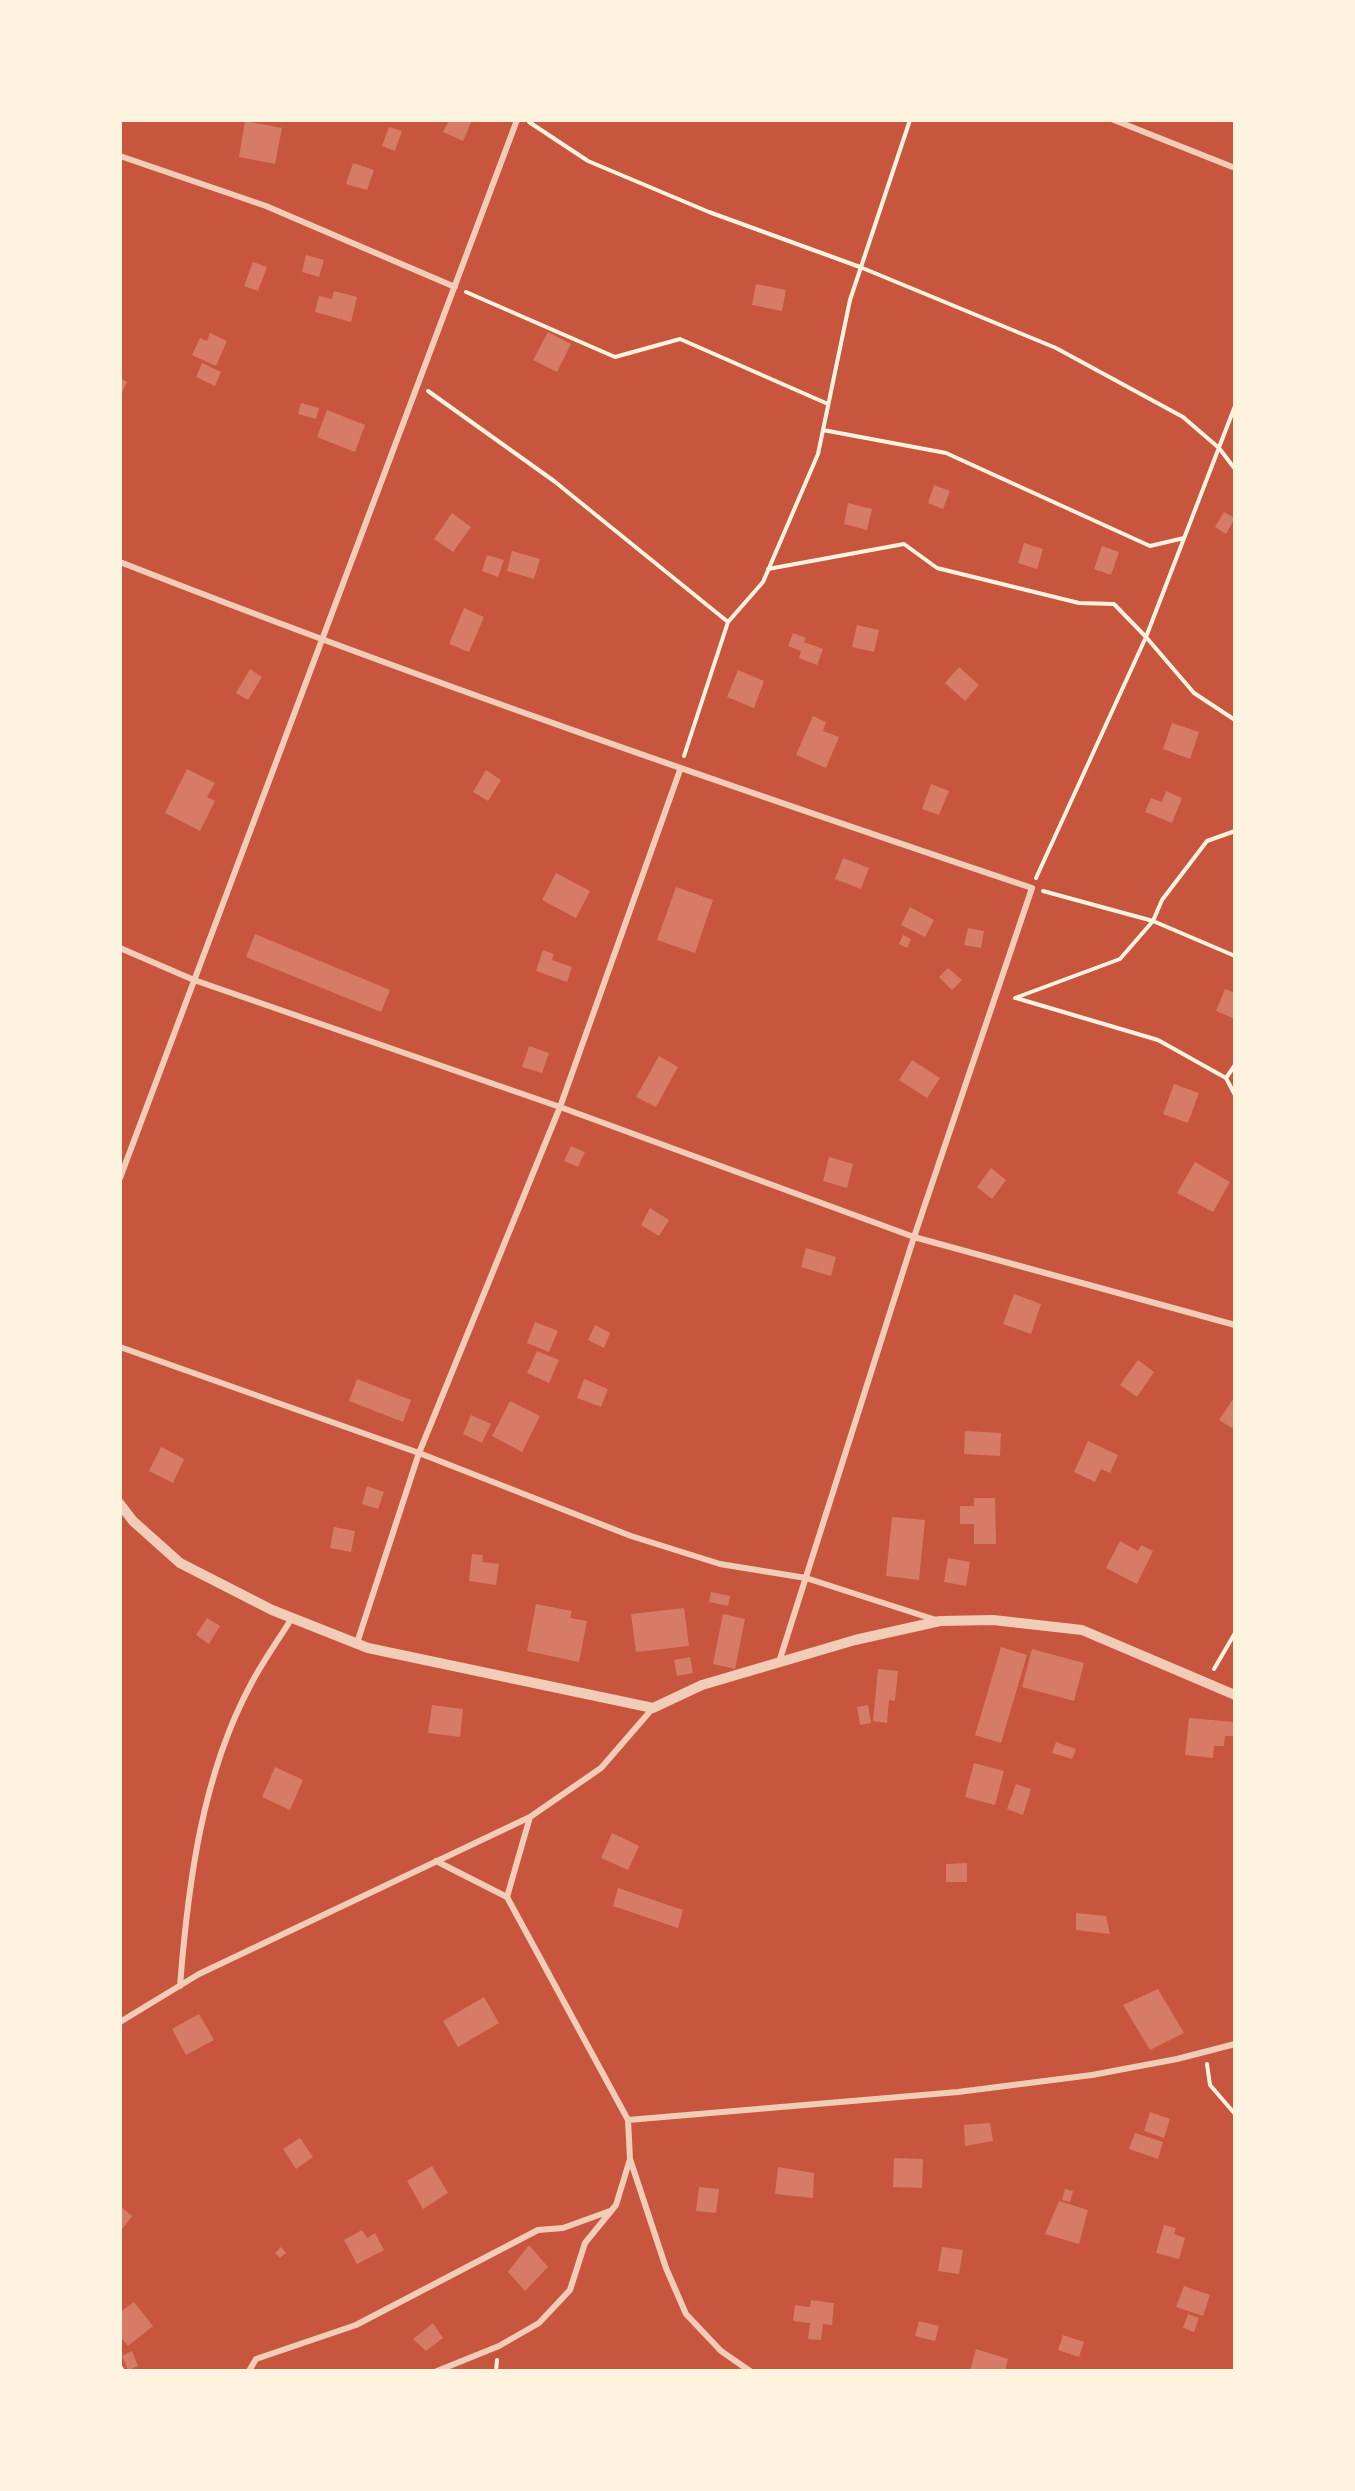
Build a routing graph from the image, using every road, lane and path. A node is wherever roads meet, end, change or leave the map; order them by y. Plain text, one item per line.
1 (517, 120) edge
2 (526, 120) edge
3 (910, 120) edge
4 (1114, 120) edge
5 (120, 156) edge
6 (1235, 168) edge
7 (860, 267) junction
8 (455, 287) junction
9 (418, 383) junction
10 (828, 405) junction
11 (1235, 406) edge
12 (823, 430) junction
13 (1219, 448) junction
14 (1235, 470) edge
15 (1184, 538) junction
16 (120, 562) edge
17 (768, 569) junction
18 (728, 622) junction
19 (1146, 637) junction
20 (321, 641) junction
21 (1235, 720) edge
22 (680, 770) junction
23 (1235, 831) edge
24 (1032, 888) junction
25 (1153, 921) junction
26 (120, 948) edge
27 (1235, 956) edge
28 (194, 980) junction
29 (1235, 1065) edge
30 (1226, 1078) junction
31 (1235, 1095) edge
32 (560, 1107) junction
33 (120, 1178) edge
34 (914, 1237) junction
35 (1235, 1324) edge
36 (120, 1347) edge
37 (419, 1453) junction
38 (120, 1504) edge
39 (806, 1578) junction
40 (292, 1618) junction
41 (940, 1621) junction
42 (1235, 1634) edge
43 (357, 1643) junction
44 (779, 1662) junction
45 (1206, 1683) junction
46 (1235, 1695) edge
47 (653, 1708) junction
48 (530, 1817) junction
49 (436, 1861) junction
50 (507, 1897) junction
51 (180, 1986) junction
52 (120, 2022) edge
53 (1235, 2044) edge
54 (1206, 2052) junction
55 (1235, 2114) edge
56 (628, 2120) junction
57 (630, 2159) junction
58 (611, 2211) junction
59 (120, 2366) edge
60 (123, 2371) edge
61 (249, 2371) edge
62 (437, 2371) edge
63 (750, 2371) edge

1 - 8 street
2 - 7 path
3 - 7 path
4 - 6 street
5 - 8 street
7 - 10 path
7 - 13 path
8 - 9 street
8 - 10 path
9 - 18 path
9 - 20 street
10 - 12 path
11 - 13 path
12 - 15 path
12 - 17 path
13 - 14 path
13 - 15 path
15 - 19 path
16 - 20 street
17 - 18 path
17 - 19 path
18 - 22 path
19 - 21 path
19 - 24 path
20 - 22 street
20 - 28 street
22 - 24 street
22 - 32 street
23 - 25 path
24 - 25 path
24 - 34 street
25 - 27 path
25 - 30 path
26 - 28 street
28 - 32 street
28 - 33 street
29 - 30 path
30 - 31 path
32 - 34 street
32 - 37 street
34 - 35 street
34 - 39 street
36 - 37 street
37 - 39 street
37 - 43 street
38 - 40 street
39 - 41 street
39 - 44 street
40 - 43 street
40 - 51 street
41 - 44 street
41 - 45 street
42 - 45 path
43 - 47 street
44 - 47 street
45 - 46 street
47 - 48 street
48 - 49 street
48 - 50 street
49 - 50 street
49 - 51 street
50 - 56 street
51 - 52 street
53 - 54 street
54 - 55 path
54 - 56 street
56 - 57 street
57 - 58 street
57 - 63 street
58 - 61 street
58 - 62 street
59 - 60 path

